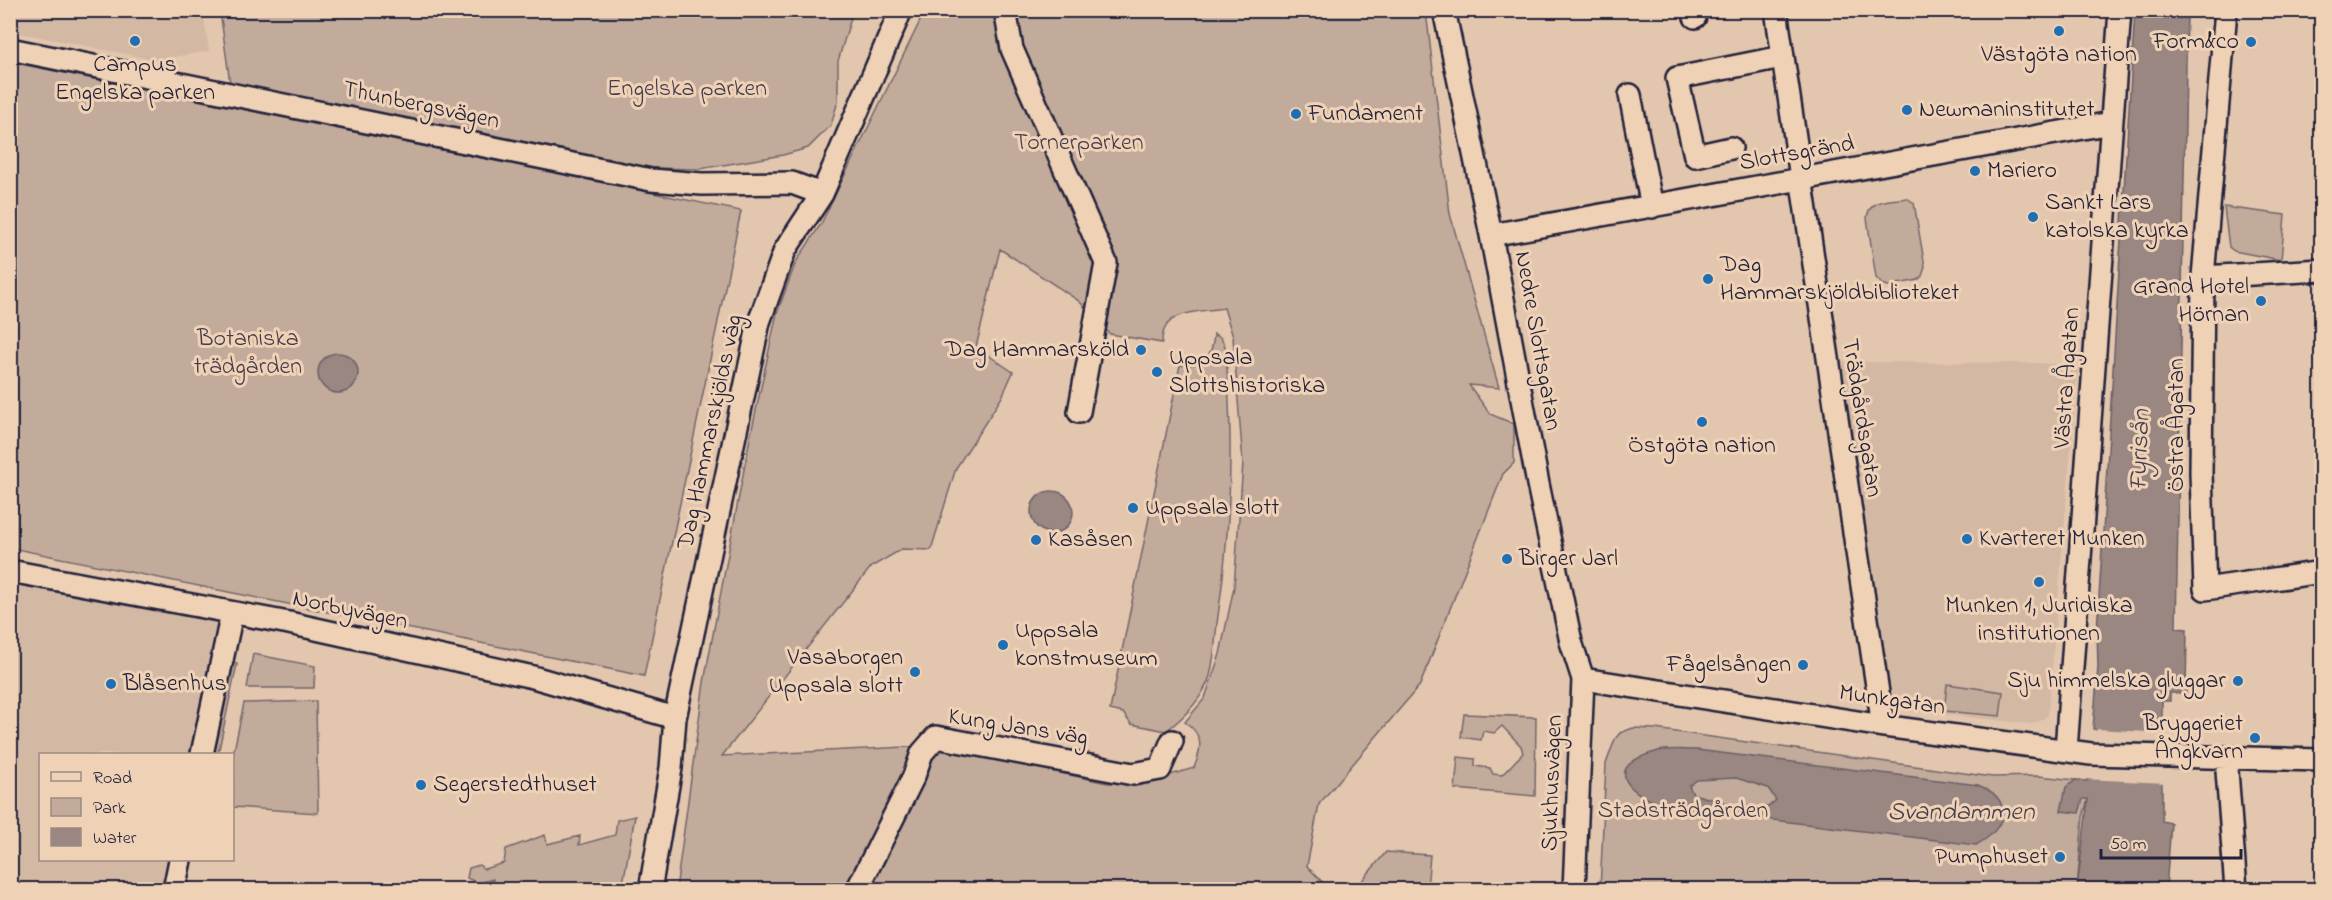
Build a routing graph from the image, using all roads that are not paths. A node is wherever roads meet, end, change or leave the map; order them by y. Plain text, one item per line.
1 (901, 10) edge
2 (1005, 10) edge
3 (1444, 10) edge
4 (1776, 10) edge
5 (2120, 10) edge
6 (2226, 10) edge
7 (10, 49) edge
8 (1782, 57) junction
9 (1630, 95) dead end
10 (2111, 123) junction
11 (1731, 148) dead end
12 (1799, 179) junction
13 (822, 194) junction
14 (1652, 207) junction
15 (1491, 235) junction
16 (2322, 270) edge
17 (2203, 277) junction
18 (1079, 412) dead end
19 (10, 571) edge
20 (2322, 572) edge
21 (232, 613) junction
22 (1583, 679) junction
23 (675, 718) junction
24 (1883, 726) junction
25 (1172, 741) dead end
26 (2066, 750) junction
27 (202, 753) edge
28 (2229, 759) junction
29 (2322, 760) edge
30 (180, 861) edge
31 (174, 890) edge
32 (650, 890) edge
33 (857, 890) edge
34 (1574, 890) edge
35 (2236, 890) edge

1 - 13 street, Dag Hammarskjölds väg
2 - 18 street
3 - 15 street, Nedre Slottsgatan
4 - 8 street, Trädgårdsgatan
5 - 10 street, Västra Ågatan
6 - 17 street, Östra Ågatan
7 - 13 street, Thunbergsvägen
8 - 11 street
8 - 12 street, Trädgårdsgatan
9 - 14 street
10 - 12 street, Slottsgränd
10 - 26 street, Västra Ågatan
12 - 14 street, Slottsgränd
12 - 24 street, Trädgårdsgatan
13 - 23 street, Dag Hammarskjölds väg
14 - 15 street, Slottsgränd
15 - 22 street, Nedre Slottsgatan
16 - 17 street
17 - 20 street, Östra Ågatan
19 - 21 street, Norbyvägen
21 - 23 street, Norbyvägen
21 - 27 street
22 - 24 street, Munkgatan
22 - 34 street, Sjukhusvägen
23 - 32 street, Dag Hammarskjölds väg
24 - 26 street, Munkgatan
25 - 33 street, Kung Jans väg
26 - 28 street, Munkgatan
28 - 29 street, Munkgatan
28 - 35 street
30 - 31 street

